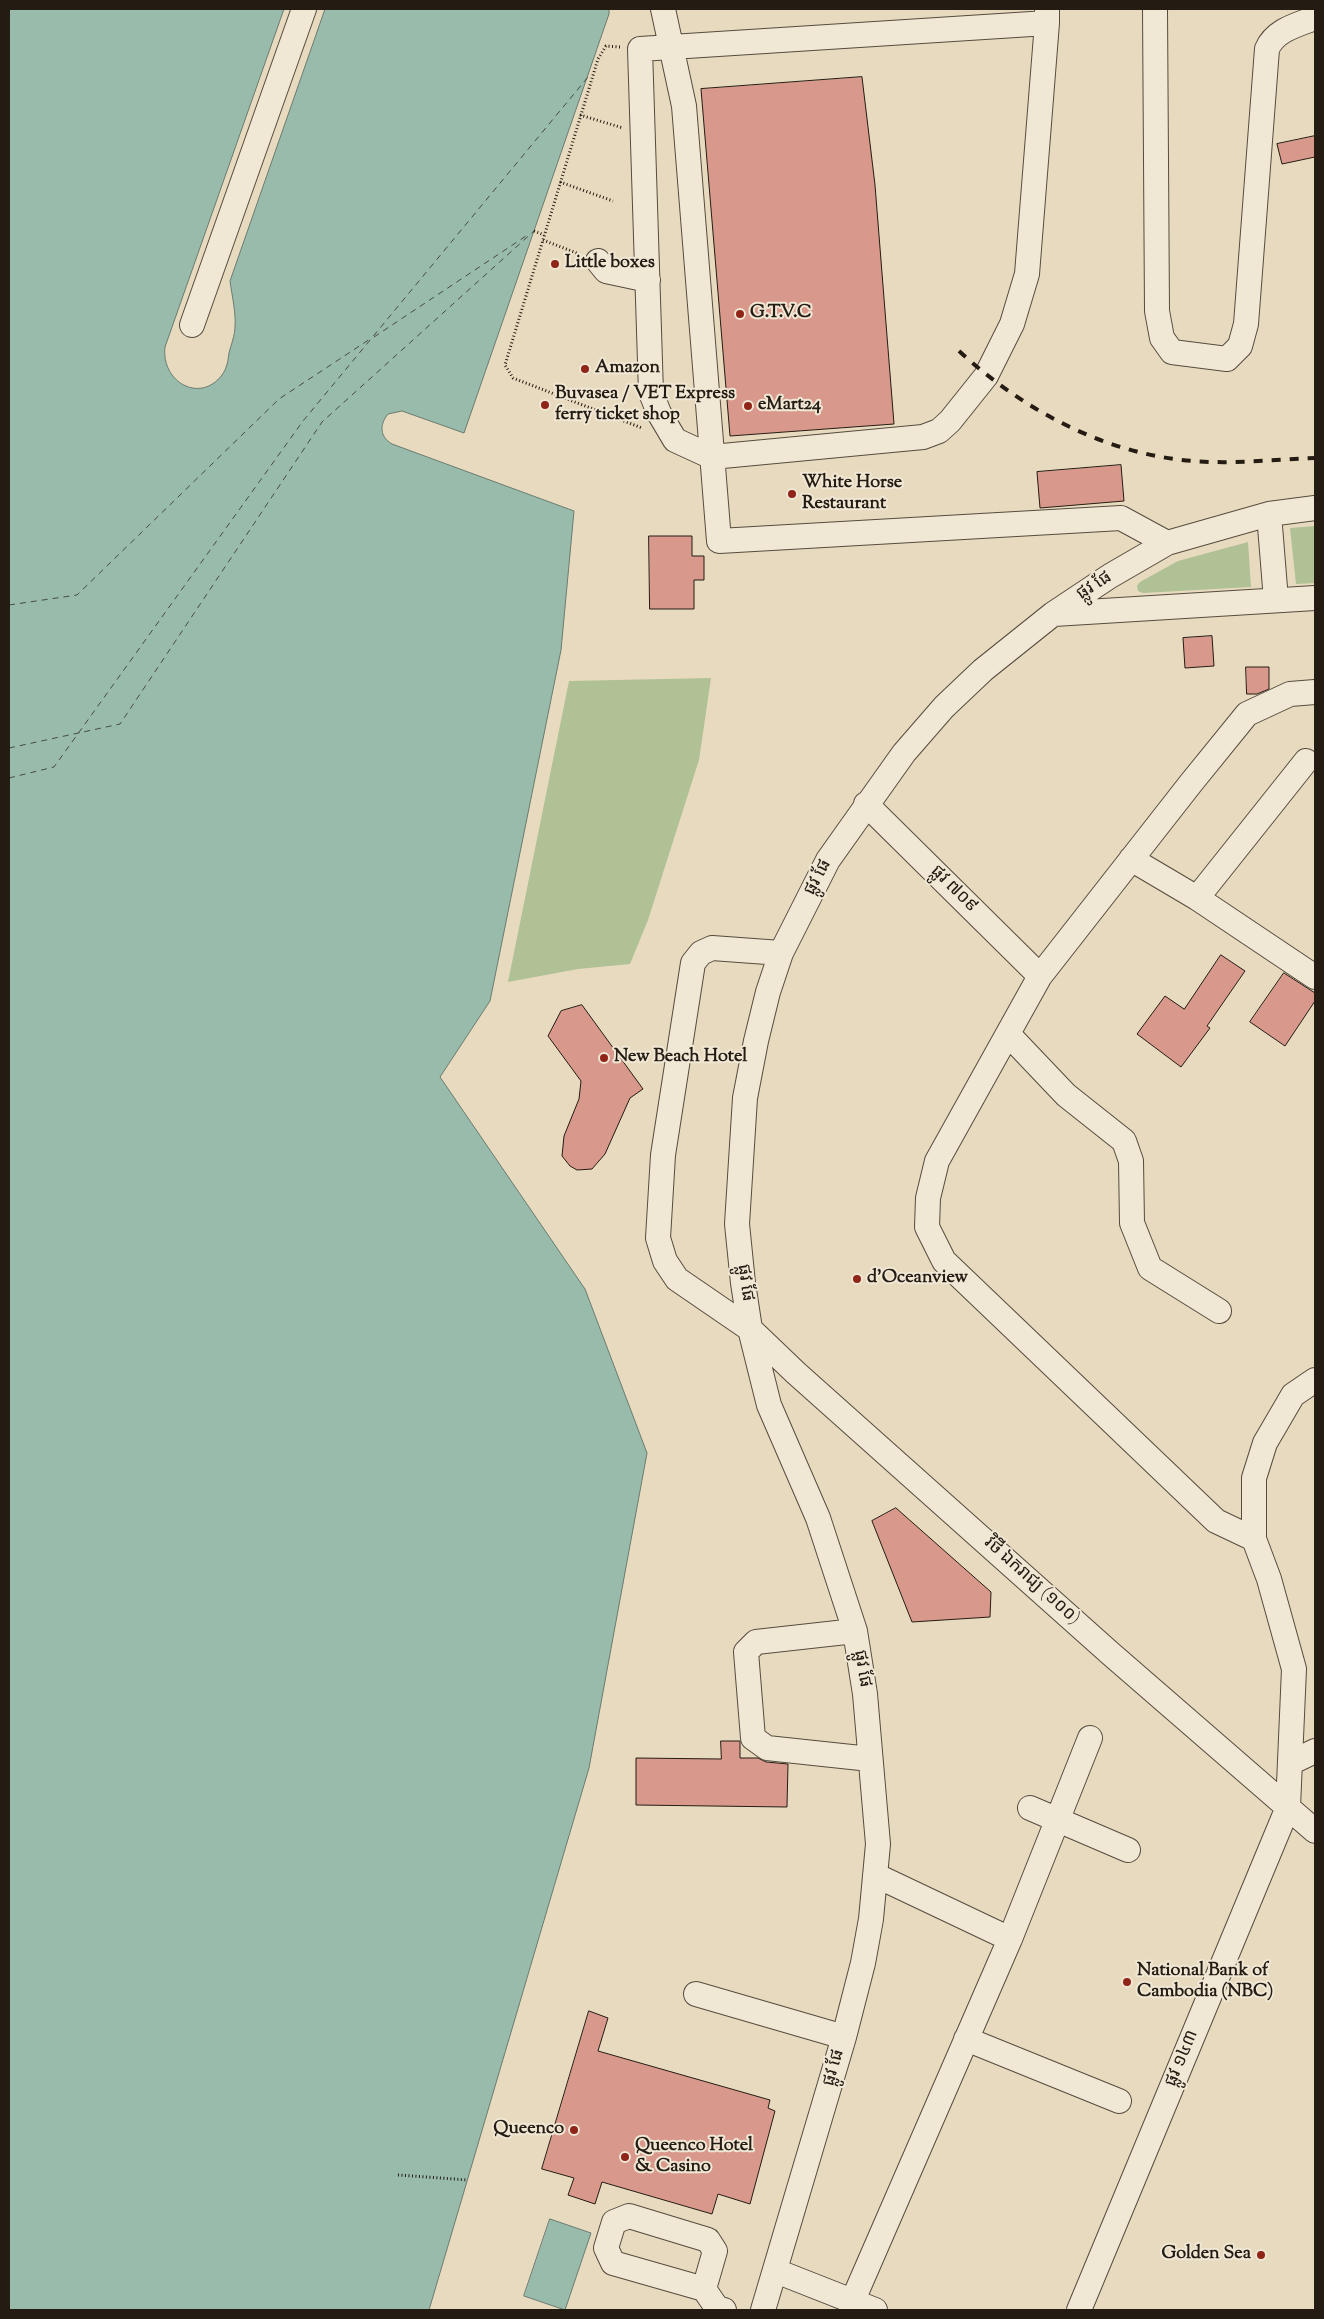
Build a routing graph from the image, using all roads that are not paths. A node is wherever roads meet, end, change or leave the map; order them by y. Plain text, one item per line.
1 (304, 9) edge
2 (663, 9) edge
3 (1155, 9) edge
4 (1047, 16) edge
5 (1315, 18) edge
6 (671, 48) junction
7 (598, 261) road end
8 (648, 280) junction
9 (192, 325) dead end
10 (712, 458) junction
11 (1315, 508) edge
12 (1269, 514) junction
13 (1167, 544) junction
14 (1315, 598) edge
15 (1276, 600) junction
16 (1053, 614) junction
17 (1315, 692) edge
18 (1306, 761) dead end
19 (866, 804) junction
20 (1131, 859) junction
21 (1197, 898) junction
22 (781, 953) junction
23 (1040, 976) junction
24 (1315, 977) edge
25 (1008, 1034) junction
26 (1219, 1311) dead end
27 (750, 1329) junction
28 (1315, 1380) edge
29 (809, 1384) junction
30 (770, 1405) junction
31 (1254, 1539) junction
32 (854, 1631) junction
33 (1090, 1738) dead end
34 (1315, 1751) edge
35 (870, 1759) junction
36 (1290, 1764) junction
37 (1288, 1807) junction
38 (1030, 1808) dead end
39 (1058, 1820) junction
40 (1315, 1831) edge
41 (1128, 1850) dead end
42 (876, 1875) junction
43 (1010, 1938) junction
44 (696, 1994) dead end
45 (844, 2037) junction
46 (966, 2040) junction
47 (1120, 2101) dead end
48 (776, 2272) junction
49 (704, 2289) dead end
50 (853, 2300) junction
51 (724, 2310) edge
52 (763, 2310) edge
53 (875, 2310) edge
54 (1079, 2310) edge

1 - 9 street
2 - 6 street
3 - 5 street
4 - 6 street
4 - 10 street
6 - 8 street
6 - 10 street
7 - 8 street
8 - 10 street
10 - 13 street
11 - 12 street, ផ្លូវ ផែ
12 - 13 street, ផ្លូវ ផែ
12 - 15 street
13 - 16 street, ផ្លូវ ផែ
14 - 15 street
15 - 16 street
16 - 19 street, ផ្លូវ ផែ
17 - 20 street
18 - 21 street
19 - 22 street, ផ្លូវ ផែ
19 - 23 street, ផ្លូវ ៧០៩
20 - 21 street
20 - 23 street
21 - 24 street
22 - 27 street, ផ្លូវ ផែ
22 - 27 street, វិថី ឯករាជ្យ (១០០)
23 - 25 street
25 - 26 street
25 - 31 street
27 - 29 street, វិថី ឯករាជ្យ (១០០)
27 - 30 street, ផ្លូវ ផែ
28 - 31 street
29 - 30 street
29 - 37 street, វិថី ឯករាជ្យ (១០០)
30 - 32 street, ផ្លូវ ផែ
31 - 36 street, ផ្លូវ ១៤៣
32 - 35 street, ផ្លូវ ផែ
32 - 35 street
33 - 39 street
34 - 36 street
35 - 42 street, ផ្លូវ ផែ
36 - 37 street, ផ្លូវ ១៤៣
37 - 40 street, វិថី ឯករាជ្យ (១០០)
37 - 54 street, ផ្លូវ ១៤៣
38 - 39 street
39 - 41 street
39 - 43 street
42 - 43 street
42 - 45 street, ផ្លូវ ផែ
43 - 46 street
44 - 45 street
45 - 48 street, ផ្លូវ ផែ
46 - 47 street
46 - 50 street
48 - 50 street
48 - 52 street, ផ្លូវ ផែ
49 - 51 street
50 - 53 street

